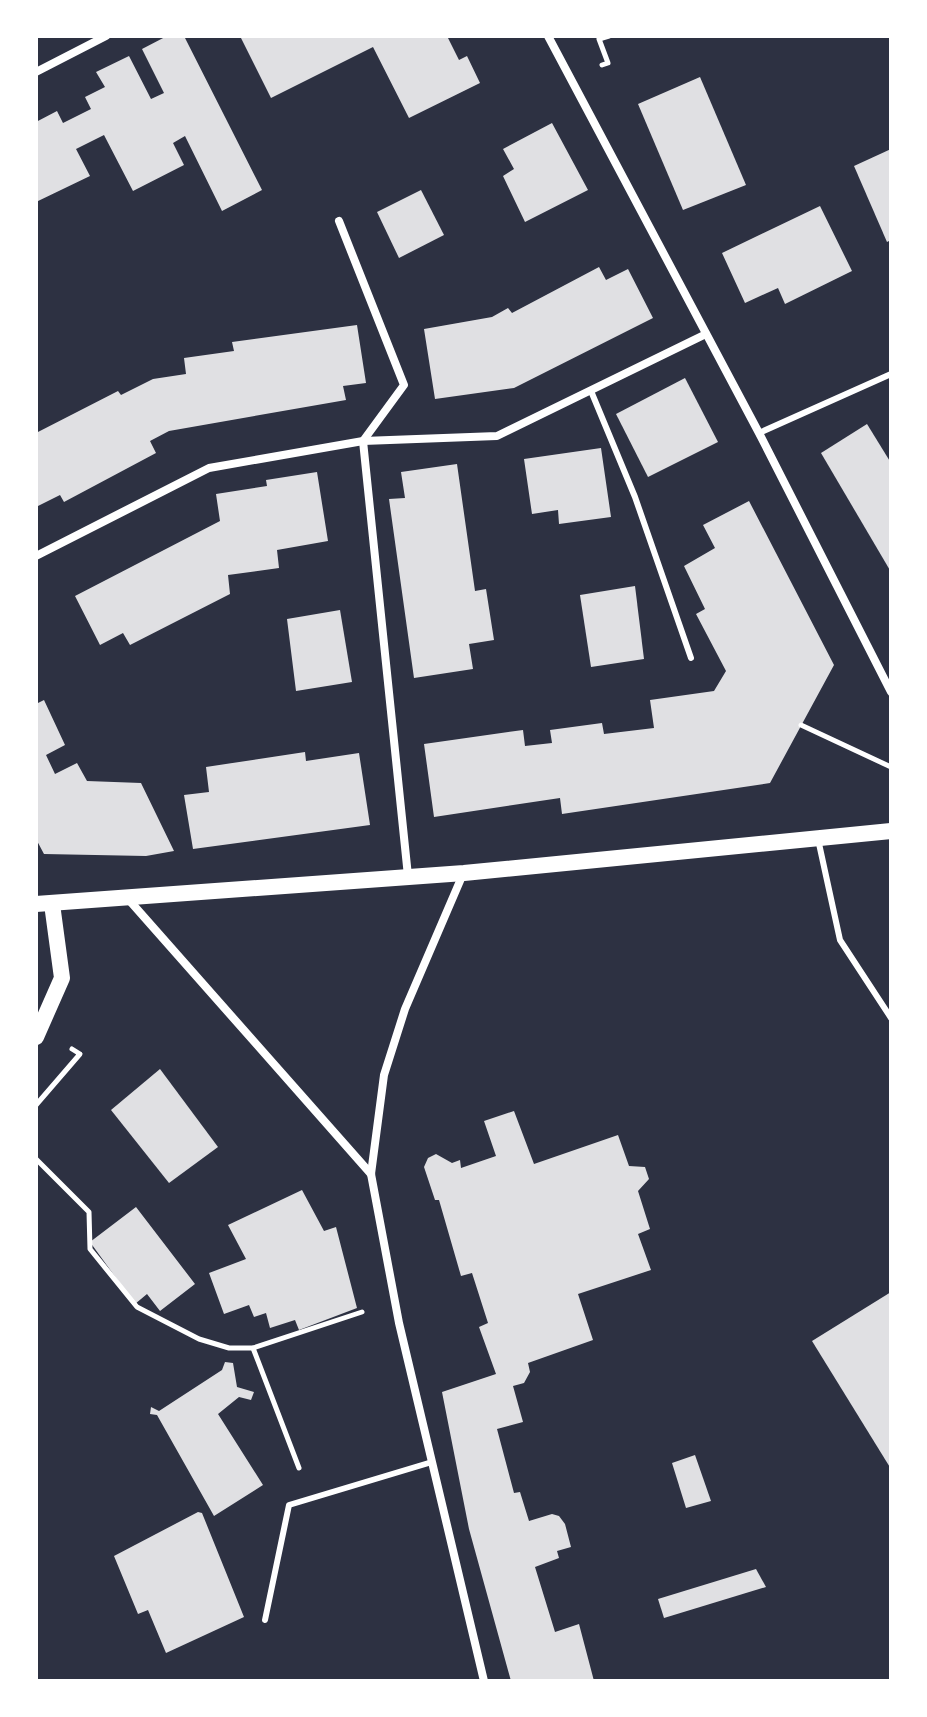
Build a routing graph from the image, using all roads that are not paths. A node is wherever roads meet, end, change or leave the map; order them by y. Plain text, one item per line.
1 (106, 36) edge
2 (548, 36) edge
3 (36, 72) edge
4 (339, 221) dead end
5 (706, 334) junction
6 (891, 374) edge
7 (591, 391) junction
8 (759, 433) junction
9 (363, 441) junction
10 (36, 556) edge
11 (691, 658) dead end
12 (891, 692) edge
13 (891, 831) edge
14 (817, 836) junction
15 (464, 873) junction
16 (408, 876) junction
17 (129, 900) junction
18 (44, 904) edge
19 (891, 1018) edge
20 (36, 1037) edge
21 (371, 1174) junction
22 (432, 1462) junction
23 (265, 1620) dead end
24 (484, 1681) edge

1 - 3 street
2 - 5 street
4 - 9 street
5 - 7 street
5 - 8 street
6 - 8 lane
7 - 9 street
7 - 11 lane
8 - 12 street
9 - 10 street
9 - 16 street
13 - 14 main road
14 - 15 main road
14 - 19 lane
15 - 16 main road
15 - 21 street
16 - 17 main road
17 - 18 main road
17 - 21 street
18 - 20 main road
21 - 22 street
22 - 23 lane
22 - 24 street

